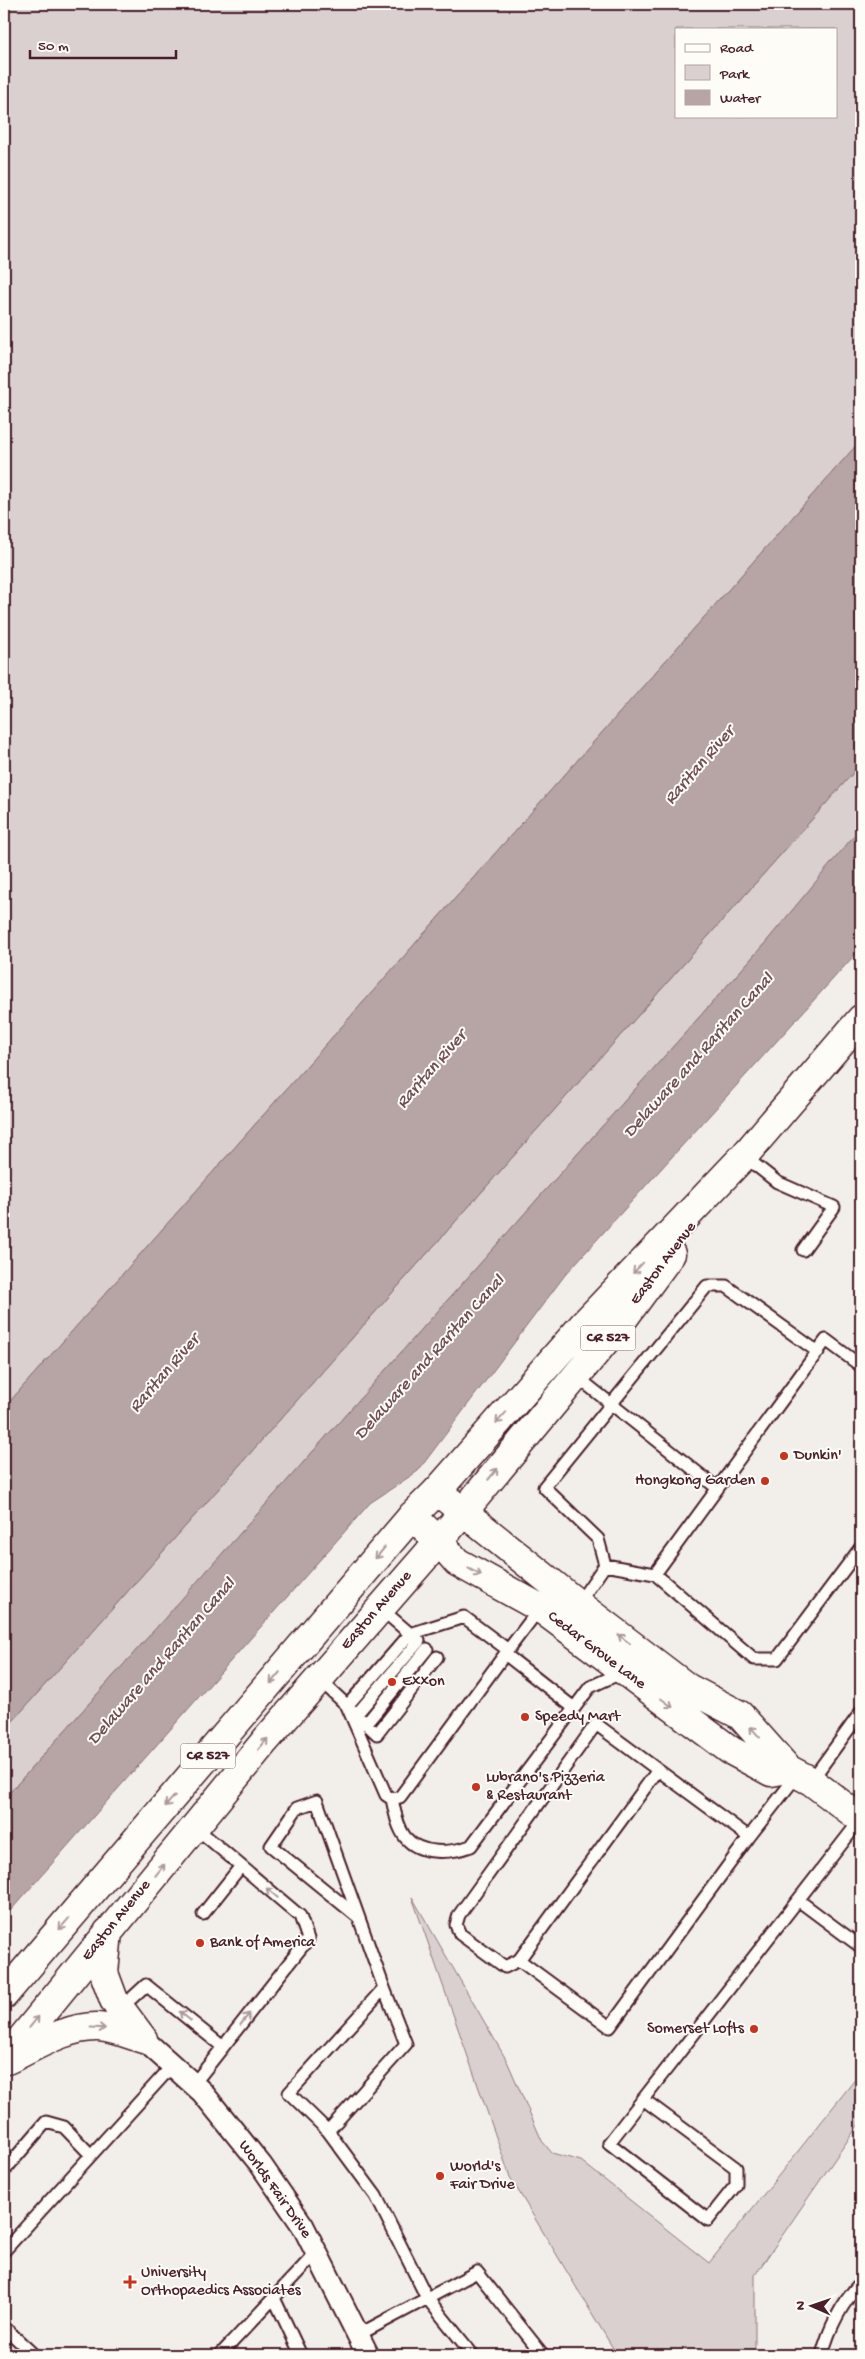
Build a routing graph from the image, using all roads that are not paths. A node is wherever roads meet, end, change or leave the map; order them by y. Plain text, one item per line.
1 (861, 1020) edge
2 (744, 1156) junction
3 (803, 1250) dead end
4 (818, 1352) junction
5 (861, 1366) edge
6 (576, 1376) junction
7 (611, 1404) junction
8 (717, 1488) junction
9 (437, 1491) junction
10 (462, 1512) junction
11 (412, 1516) junction
12 (439, 1541) junction
13 (861, 1547) edge
14 (605, 1565) junction
15 (655, 1574) junction
16 (578, 1604) junction
17 (380, 1608) junction
18 (540, 1608) junction
19 (419, 1641) junction
20 (507, 1652) junction
21 (624, 1672) junction
22 (319, 1679) junction
23 (347, 1706) junction
24 (574, 1708) junction
25 (861, 1712) edge
26 (356, 1715) junction
27 (366, 1724) junction
28 (658, 1770) junction
29 (799, 1775) junction
30 (392, 1799) junction
31 (861, 1819) edge
32 (195, 1827) junction
33 (750, 1838) junction
34 (241, 1866) junction
35 (798, 1900) junction
36 (203, 1914) dead end
37 (358, 1917) junction
38 (108, 1932) junction
39 (861, 1947) edge
40 (519, 1960) junction
41 (384, 1988) junction
42 (4, 1994) edge
43 (120, 2009) junction
44 (143, 2039) junction
45 (223, 2047) junction
46 (4, 2061) edge
47 (172, 2066) junction
48 (193, 2085) junction
49 (643, 2100) junction
50 (328, 2131) junction
51 (91, 2156) junction
52 (4, 2171) edge
53 (4, 2251) edge
54 (316, 2253) junction
55 (861, 2282) edge
56 (274, 2298) junction
57 (427, 2298) junction
58 (4, 2327) edge
59 (358, 2335) junction
60 (34, 2355) edge
61 (220, 2355) edge
62 (301, 2355) edge
63 (368, 2355) edge
64 (473, 2355) edge
65 (543, 2355) edge
66 (822, 2355) edge

1 - 2 main road, Easton Avenue / CR 527
2 - 3 lane
2 - 6 main road, Easton Avenue / CR 527
2 -> 9 main road, Easton Avenue / CR 527
4 - 5 lane
4 - 7 lane
4 - 8 lane
6 - 7 lane
10 -> 6 main road, Easton Avenue / CR 527
7 - 8 lane
7 - 14 lane
8 - 15 lane
9 - 10 main road, Cedar Grove Lane
9 - 11 main road, Easton Avenue / CR 527
10 - 12 main road, Easton Avenue / CR 527
10 - 16 main road, Cedar Grove Lane
11 - 12 main road, Cedar Grove Lane
11 -> 42 main road, Easton Avenue / CR 527
12 - 17 main road, Easton Avenue / CR 527
12 -> 18 main road, Cedar Grove Lane
13 - 15 lane
14 - 15 lane
14 - 16 lane
29 -> 16 main road, Cedar Grove Lane
17 - 19 lane
17 - 22 main road, Easton Avenue / CR 527
18 - 20 lane
18 - 21 main road, Cedar Grove Lane
19 - 20 lane
19 - 23 lane
19 - 26 lane
19 - 27 lane
19 - 27 lane
20 - 24 lane
20 - 30 lane
21 - 24 lane
21 -> 29 main road, Cedar Grove Lane
22 - 23 lane
32 -> 22 main road, Easton Avenue / CR 527
23 - 26 lane
23 - 30 lane
24 - 30 lane
25 - 29 lane
26 - 27 lane
28 - 33 lane
28 - 40 lane
28 - 40 lane
29 - 31 main road, Cedar Grove Lane
29 - 33 lane
31 - 35 lane
32 - 34 lane
38 -> 32 main road, Easton Avenue / CR 527
33 - 40 lane
34 - 36 lane
45 -> 34 lane
35 - 39 lane
35 - 49 lane
37 - 37 lane
37 - 41 lane
38 - 43 main road
46 -> 38 main road, Easton Avenue / CR 527
41 - 50 lane
41 - 50 lane
43 - 44 main road
45 -> 43 lane
46 -> 44 main road
44 - 47 street, Worlds Fair Drive
45 - 48 lane
47 - 48 street, Worlds Fair Drive
47 - 51 lane
48 - 54 street, Worlds Fair Drive
49 - 49 lane
50 - 57 lane
51 - 52 lane
51 - 53 lane
54 - 56 lane
54 - 59 street, Worlds Fair Drive
55 - 66 lane
56 - 61 lane
56 - 62 lane
57 - 59 lane
57 - 64 lane
57 - 65 lane
58 - 60 lane
59 - 63 street, Worlds Fair Drive

